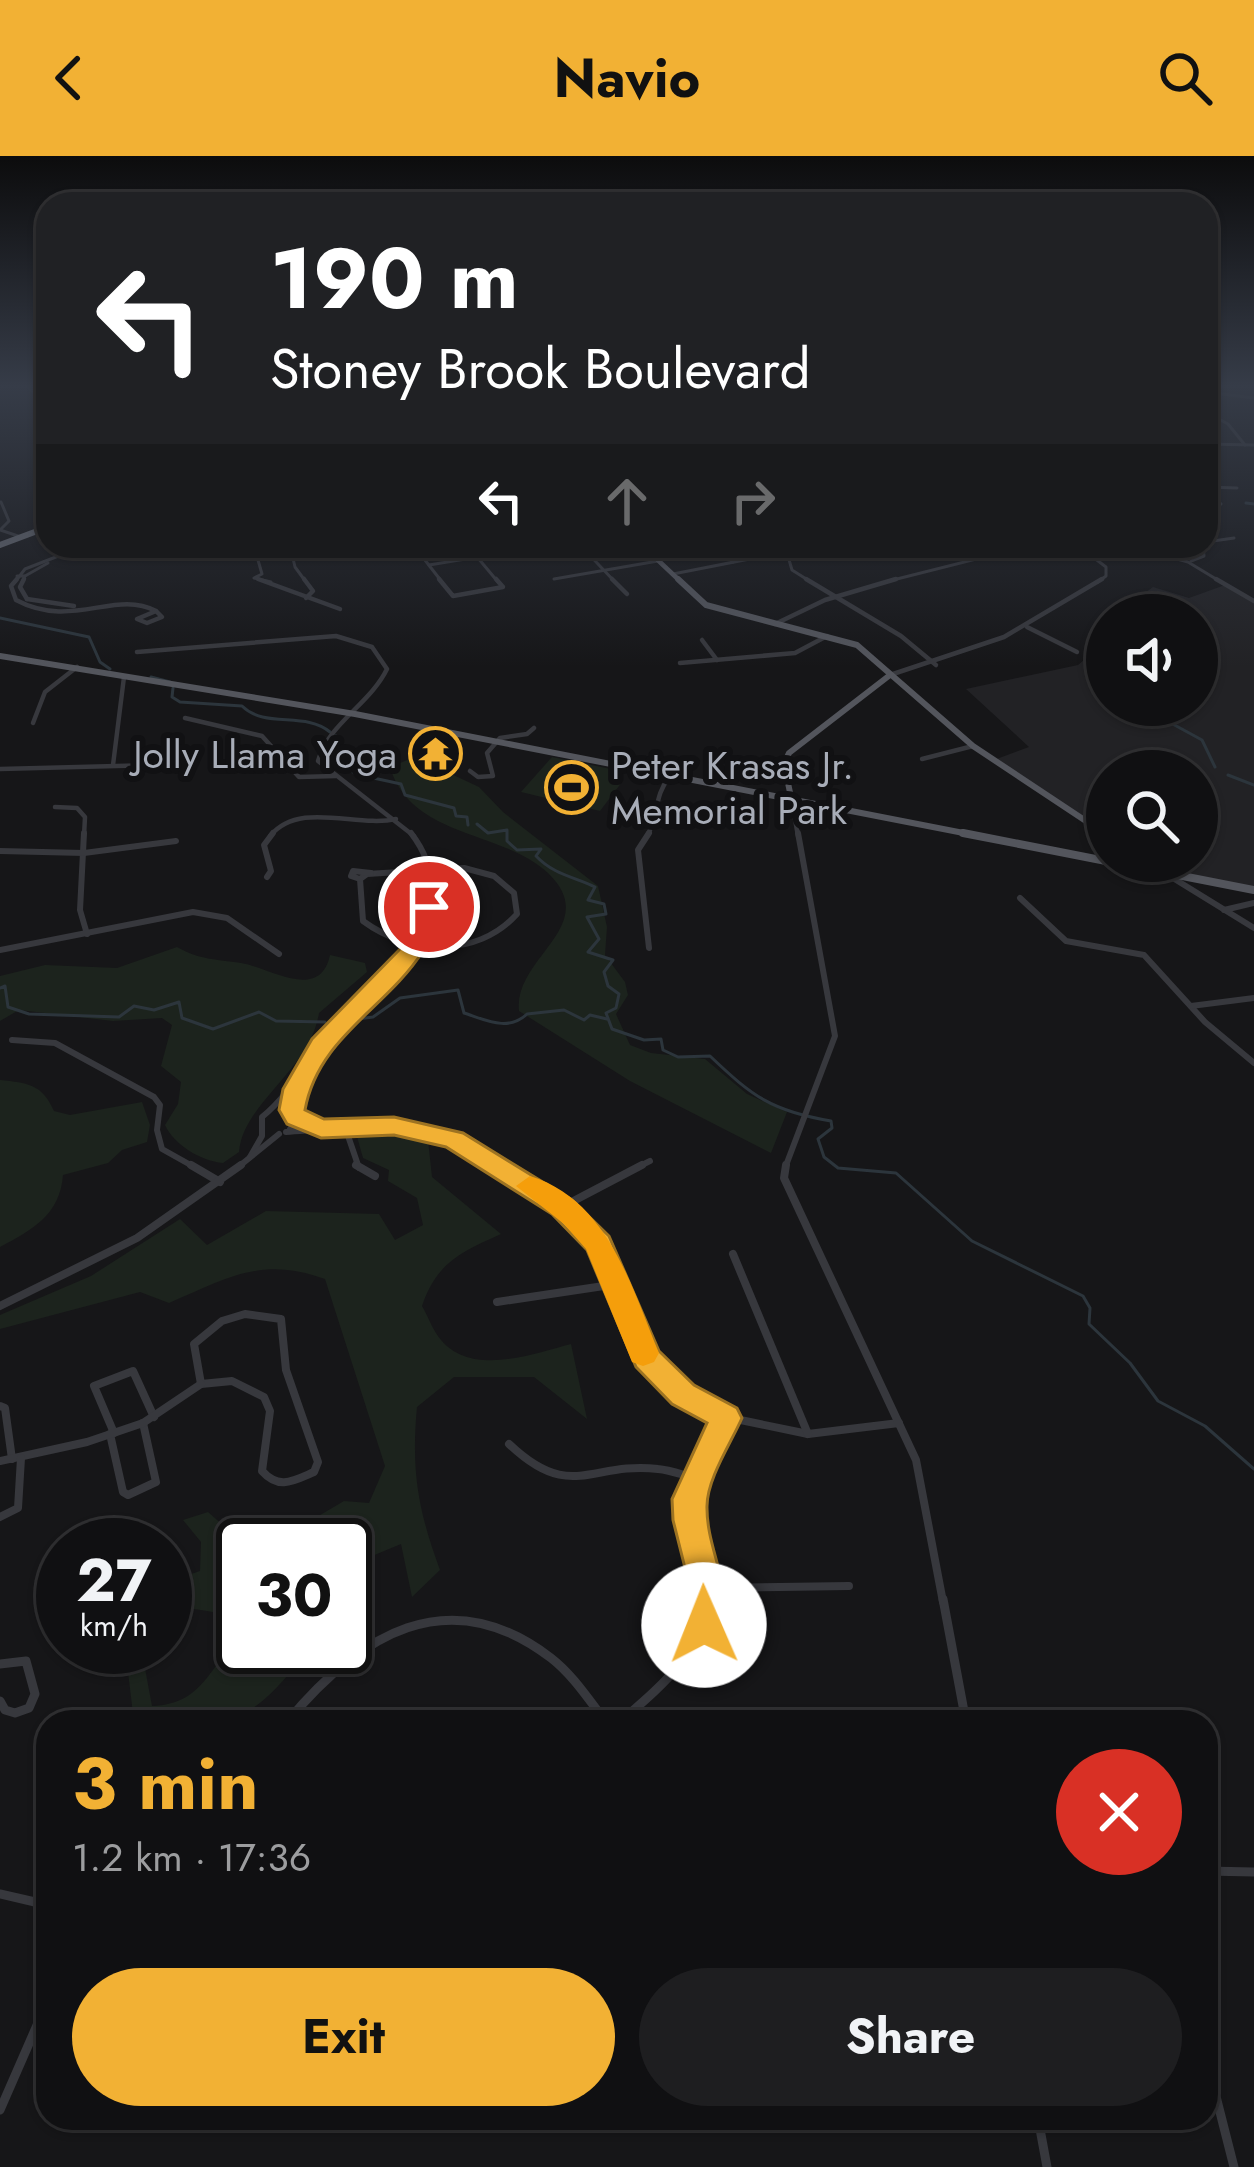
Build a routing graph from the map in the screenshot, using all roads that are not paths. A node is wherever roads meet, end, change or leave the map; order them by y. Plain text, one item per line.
1 (1218, 488) edge
2 (1238, 488) dead end
3 (1218, 501) edge
4 (1, 502) edge
5 (1221, 504) dead end
6 (0, 530) edge
7 (36, 533) edge
8 (36, 534) edge
9 (21, 537) junction
10 (1234, 538) dead end
11 (1218, 541) edge
12 (0, 547) edge
13 (52, 558) joint
14 (258, 558) edge
15 (294, 558) edge
16 (423, 558) edge
17 (472, 558) edge
18 (479, 558) edge
19 (592, 558) edge
20 (655, 558) edge
21 (729, 558) edge
22 (751, 558) edge
23 (789, 558) edge
24 (985, 558) edge
25 (1092, 558) edge
26 (1174, 558) edge
27 (1199, 558) edge
28 (658, 561) junction
29 (734, 562) junction
30 (1188, 562) junction
31 (429, 565) junction
32 (604, 570) junction
33 (673, 574) junction
34 (17, 576) junction
35 (25, 576) junction
36 (554, 579) dead end
37 (627, 594) dead end
38 (305, 598) junction
39 (27, 599) junction
40 (837, 599) junction
41 (1254, 601) edge
42 (18, 602) junction
43 (74, 606) dead end
44 (340, 609) dead end
45 (156, 610) dead end
46 (775, 624) junction
47 (1027, 627) junction
48 (827, 636) junction
49 (702, 640) dead end
50 (137, 652) dead end
51 (1077, 652) dead end
52 (0, 656) edge
53 (717, 660) junction
54 (680, 663) dead end
55 (936, 665) junction
56 (77, 667) junction
57 (890, 675) junction
58 (124, 677) junction
59 (355, 714) junction
60 (185, 718) dead end
61 (33, 723) dead end
62 (534, 728) dead end
63 (425, 738) dead end
64 (493, 743) junction
65 (418, 745) dead end
66 (973, 746) junction
67 (922, 758) dead end
68 (113, 765) junction
69 (155, 765) dead end
70 (0, 769) edge
71 (470, 771) dead end
72 (336, 776) junction
73 (669, 778) junction
74 (792, 802) junction
75 (55, 807) dead end
76 (396, 819) junction
77 (1086, 821) edge
78 (176, 841) dead end
79 (0, 850) edge
80 (84, 853) junction
81 (1086, 859) edge
82 (428, 869) junction
83 (267, 877) dead end
84 (1179, 882) edge
85 (1208, 882) edge
86 (1254, 890) edge
87 (1020, 898) dead end
88 (1254, 903) edge
89 (1224, 910) junction
90 (1254, 928) edge
91 (87, 934) junction
92 (418, 943) junction
93 (649, 948) dead end
94 (0, 950) edge
95 (279, 954) dead end
96 (1254, 998) edge
97 (1191, 1006) junction
98 (12, 1040) dead end
99 (1254, 1063) edge
100 (296, 1089) junction
101 (273, 1110) junction
102 (295, 1116) junction
103 (345, 1127) junction
104 (321, 1128) junction
105 (261, 1129) junction
106 (282, 1133) junction
107 (250, 1156) junction
108 (650, 1161) dead end
109 (375, 1176) dead end
110 (221, 1182) junction
111 (562, 1207) junction
112 (733, 1254) dead end
113 (617, 1284) junction
114 (497, 1302) dead end
115 (0, 1306) edge
116 (201, 1384) junction
117 (0, 1406) edge
118 (154, 1417) junction
119 (726, 1418) junction
120 (899, 1423) junction
121 (142, 1424) junction
122 (112, 1434) junction
123 (808, 1434) junction
124 (509, 1444) dead end
125 (17, 1458) junction
126 (0, 1461) edge
127 (695, 1478) junction
128 (0, 1517) edge
129 (848, 1586) dead end
130 (708, 1588) junction
131 (0, 1664) edge
132 (0, 1701) edge
133 (296, 1710) edge
134 (596, 1710) edge
135 (633, 1710) edge
136 (964, 1710) edge
137 (1218, 1871) edge
138 (1254, 1872) edge
139 (0, 1894) edge
140 (36, 1903) edge
141 (36, 2028) edge
142 (1218, 2104) edge
143 (0, 2110) edge
144 (1040, 2130) edge
145 (1047, 2167) edge
146 (1234, 2167) edge

1 - 2 street
3 - 5 street
4 - 6 street
6 - 9 street
7 - 9 highway
8 - 12 highway
9 - 12 highway
10 - 11 street
13 - 34 street
13 - 35 street
14 - 38 street
15 - 38 street
16 - 31 street
17 - 31 street
18 - 31 street
19 - 32 street
20 - 28 main road
21 - 29 street
22 - 29 street
23 - 40 street
24 - 40 street
25 - 47 street
26 - 30 street
27 - 30 street
28 - 32 street
28 - 33 main road
29 - 33 street
30 - 41 street
32 - 36 street
32 - 37 street
33 - 46 main road
34 - 35 street
34 - 42 street
35 - 39 street
38 - 44 street
39 - 42 street
39 - 43 street
40 - 46 street
40 - 55 street
42 - 45 street
46 - 48 main road
47 - 51 street
47 - 55 street
48 - 53 street
48 - 57 main road
49 - 53 street
50 - 59 street
52 - 56 main road
53 - 54 street
55 - 57 street
56 - 58 main road
56 - 61 street
57 - 66 main road
57 - 74 main road
58 - 59 main road
58 - 68 street
59 - 64 main road
59 - 72 street
60 - 72 street
62 - 64 street
63 - 65 street
64 - 71 street
64 - 73 main road
66 - 67 street
66 - 77 main road
68 - 69 street
68 - 70 street
72 - 76 street
73 - 74 main road
73 - 93 street
74 - 81 main road
74 - 120 street
75 - 80 street
76 - 82 street
76 - 83 street
78 - 80 street
79 - 80 street
80 - 91 street
82 - 92 street
82 - 92 street
82 - 92 street
84 - 89 street
85 - 86 main road
87 - 97 street
88 - 89 street
89 - 90 street
91 - 94 street
91 - 95 street
92 - 100 street
96 - 97 street
97 - 99 street
98 - 110 street
100 - 101 street
100 - 102 street
101 - 102 street
101 - 105 street
102 - 104 street
102 - 106 street
103 - 104 street
103 - 109 street
103 - 111 street
104 - 106 street
105 - 106 street
105 - 107 street
106 - 107 street
107 - 110 street
108 - 111 street
110 - 115 street
111 - 113 street
112 - 123 street
113 - 114 street
113 - 119 street
116 - 116 street
116 - 118 street
117 - 125 street
118 - 121 street
118 - 122 street
119 - 123 street
119 - 127 street
120 - 123 street
120 - 136 street
121 - 122 street
121 - 122 street
122 - 125 street
124 - 127 street
125 - 126 street
125 - 128 street
127 - 130 street
129 - 130 street
130 - 135 street
131 - 132 street
133 - 134 street
137 - 138 street
139 - 140 street
141 - 143 street
142 - 146 street
144 - 145 street

